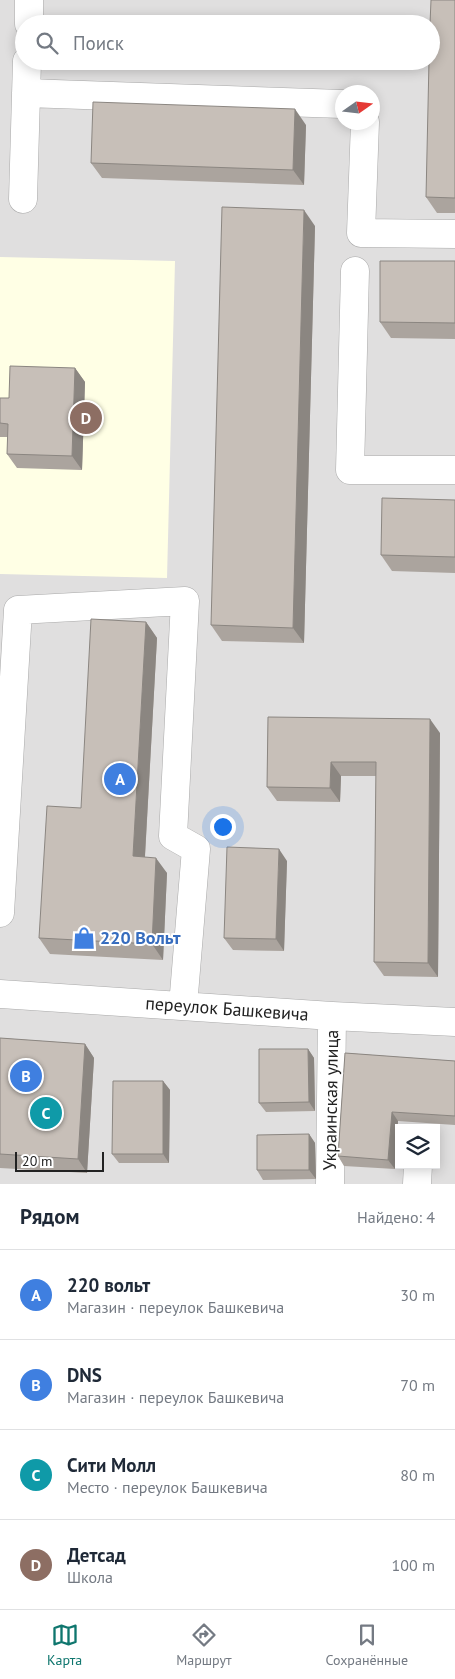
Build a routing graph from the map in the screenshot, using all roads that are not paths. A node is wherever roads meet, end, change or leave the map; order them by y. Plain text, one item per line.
1 (29, 0) edge
2 (29, 15) edge
3 (27, 70) edge
4 (26, 93) junction
5 (335, 104) edge
6 (366, 130) edge
7 (23, 199) dead end
8 (455, 234) edge
9 (355, 271) dead end
10 (455, 470) edge
11 (0, 913) edge
12 (0, 994) edge
13 (183, 1006) junction
14 (332, 1016) junction
15 (455, 1022) edge
16 (418, 1169) edge
17 (330, 1184) edge
18 (417, 1184) edge

1 - 2 street
3 - 4 street
4 - 5 street
4 - 7 street
6 - 8 street
9 - 10 street
11 - 13 street
12 - 13 street, переулок Башкевича
13 - 14 street, переулок Башкевича
14 - 15 street, переулок Башкевича
14 - 17 street, Украинская улица
16 - 18 street

